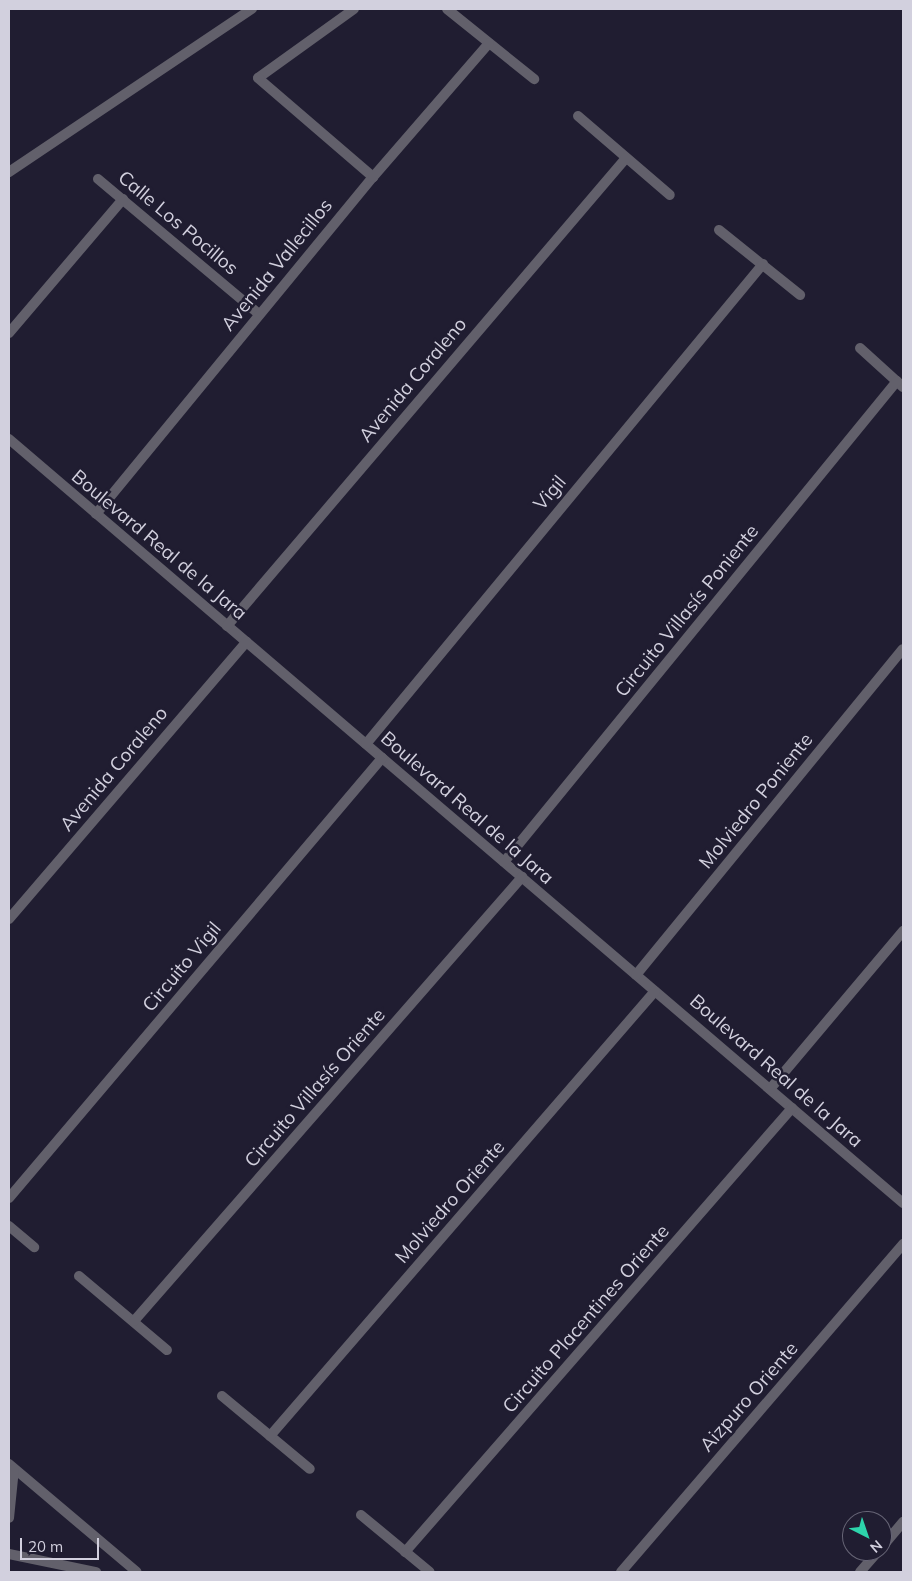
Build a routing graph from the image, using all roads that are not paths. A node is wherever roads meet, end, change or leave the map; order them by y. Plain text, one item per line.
1 (252, 9) edge
2 (354, 9) edge
3 (447, 9) edge
4 (489, 43) junction
5 (534, 79) dead end
6 (578, 116) dead end
7 (626, 158) junction
8 (9, 172) edge
9 (373, 177) junction
10 (98, 179) dead end
11 (670, 195) dead end
12 (123, 199) junction
13 (719, 230) dead end
14 (763, 264) junction
15 (800, 295) dead end
16 (259, 314) junction
17 (9, 333) edge
18 (860, 348) dead end
19 (900, 384) edge
20 (9, 440) edge
21 (96, 514) junction
22 (227, 626) junction
23 (246, 642) junction
24 (903, 649) edge
25 (366, 744) junction
26 (382, 758) junction
27 (504, 862) junction
28 (522, 878) junction
29 (9, 919) edge
30 (903, 930) edge
31 (636, 975) junction
32 (655, 991) junction
33 (770, 1089) junction
34 (792, 1108) junction
35 (9, 1198) edge
36 (903, 1203) edge
37 (9, 1226) edge
38 (903, 1244) edge
39 (34, 1247) dead end
40 (79, 1276) dead end
41 (134, 1321) junction
42 (167, 1350) dead end
43 (222, 1396) dead end
44 (270, 1436) junction
45 (12, 1466) edge
46 (310, 1469) dead end
47 (360, 1516) dead end
48 (9, 1518) edge
49 (903, 1522) edge
50 (892, 1535) edge
51 (405, 1552) junction
52 (9, 1554) edge
53 (869, 1561) edge
54 (96, 1572) edge
55 (137, 1572) edge
56 (430, 1572) edge
57 (621, 1572) edge
58 (860, 1572) edge

1 - 8 street
2 - 9 street
3 - 4 street
4 - 5 street
4 - 9 street, Avenida Vallecillos
6 - 7 street
7 - 11 street
7 - 22 street, Avenida Coraleno
9 - 16 street, Avenida Vallecillos
10 - 12 street, Calle Los Pocillos
12 - 16 street, Calle Los Pocillos
12 - 17 street
13 - 14 street
14 - 15 street
14 - 25 street, Vigil
16 - 21 street, Avenida Vallecillos
18 - 19 street
19 - 27 street, Circuito Villasís Poniente
20 - 21 street, Boulevard Real de la Jara
21 - 22 street, Boulevard Real de la Jara
22 - 23 street, Boulevard Real de la Jara
23 - 25 street, Boulevard Real de la Jara
23 - 29 street, Avenida Coraleno
24 - 31 street, Molviedro Poniente
25 - 26 street, Boulevard Real de la Jara
26 - 27 street, Boulevard Real de la Jara
26 - 35 street, Circuito Vigil
27 - 28 street, Boulevard Real de la Jara
28 - 31 street, Boulevard Real de la Jara
28 - 41 street, Circuito Villasís Oriente
30 - 33 street
31 - 32 street, Boulevard Real de la Jara
32 - 33 street, Boulevard Real de la Jara
32 - 44 street, Molviedro Oriente
33 - 34 street, Boulevard Real de la Jara
34 - 36 street, Boulevard Real de la Jara
34 - 51 street, Circuito Placentines Oriente
37 - 39 street
38 - 57 street, Aizpuro Oriente
40 - 41 street
41 - 42 street
43 - 44 street
44 - 46 street
45 - 48 street
45 - 55 street
47 - 51 street
49 - 50 street
51 - 56 street
52 - 54 street
53 - 58 street

